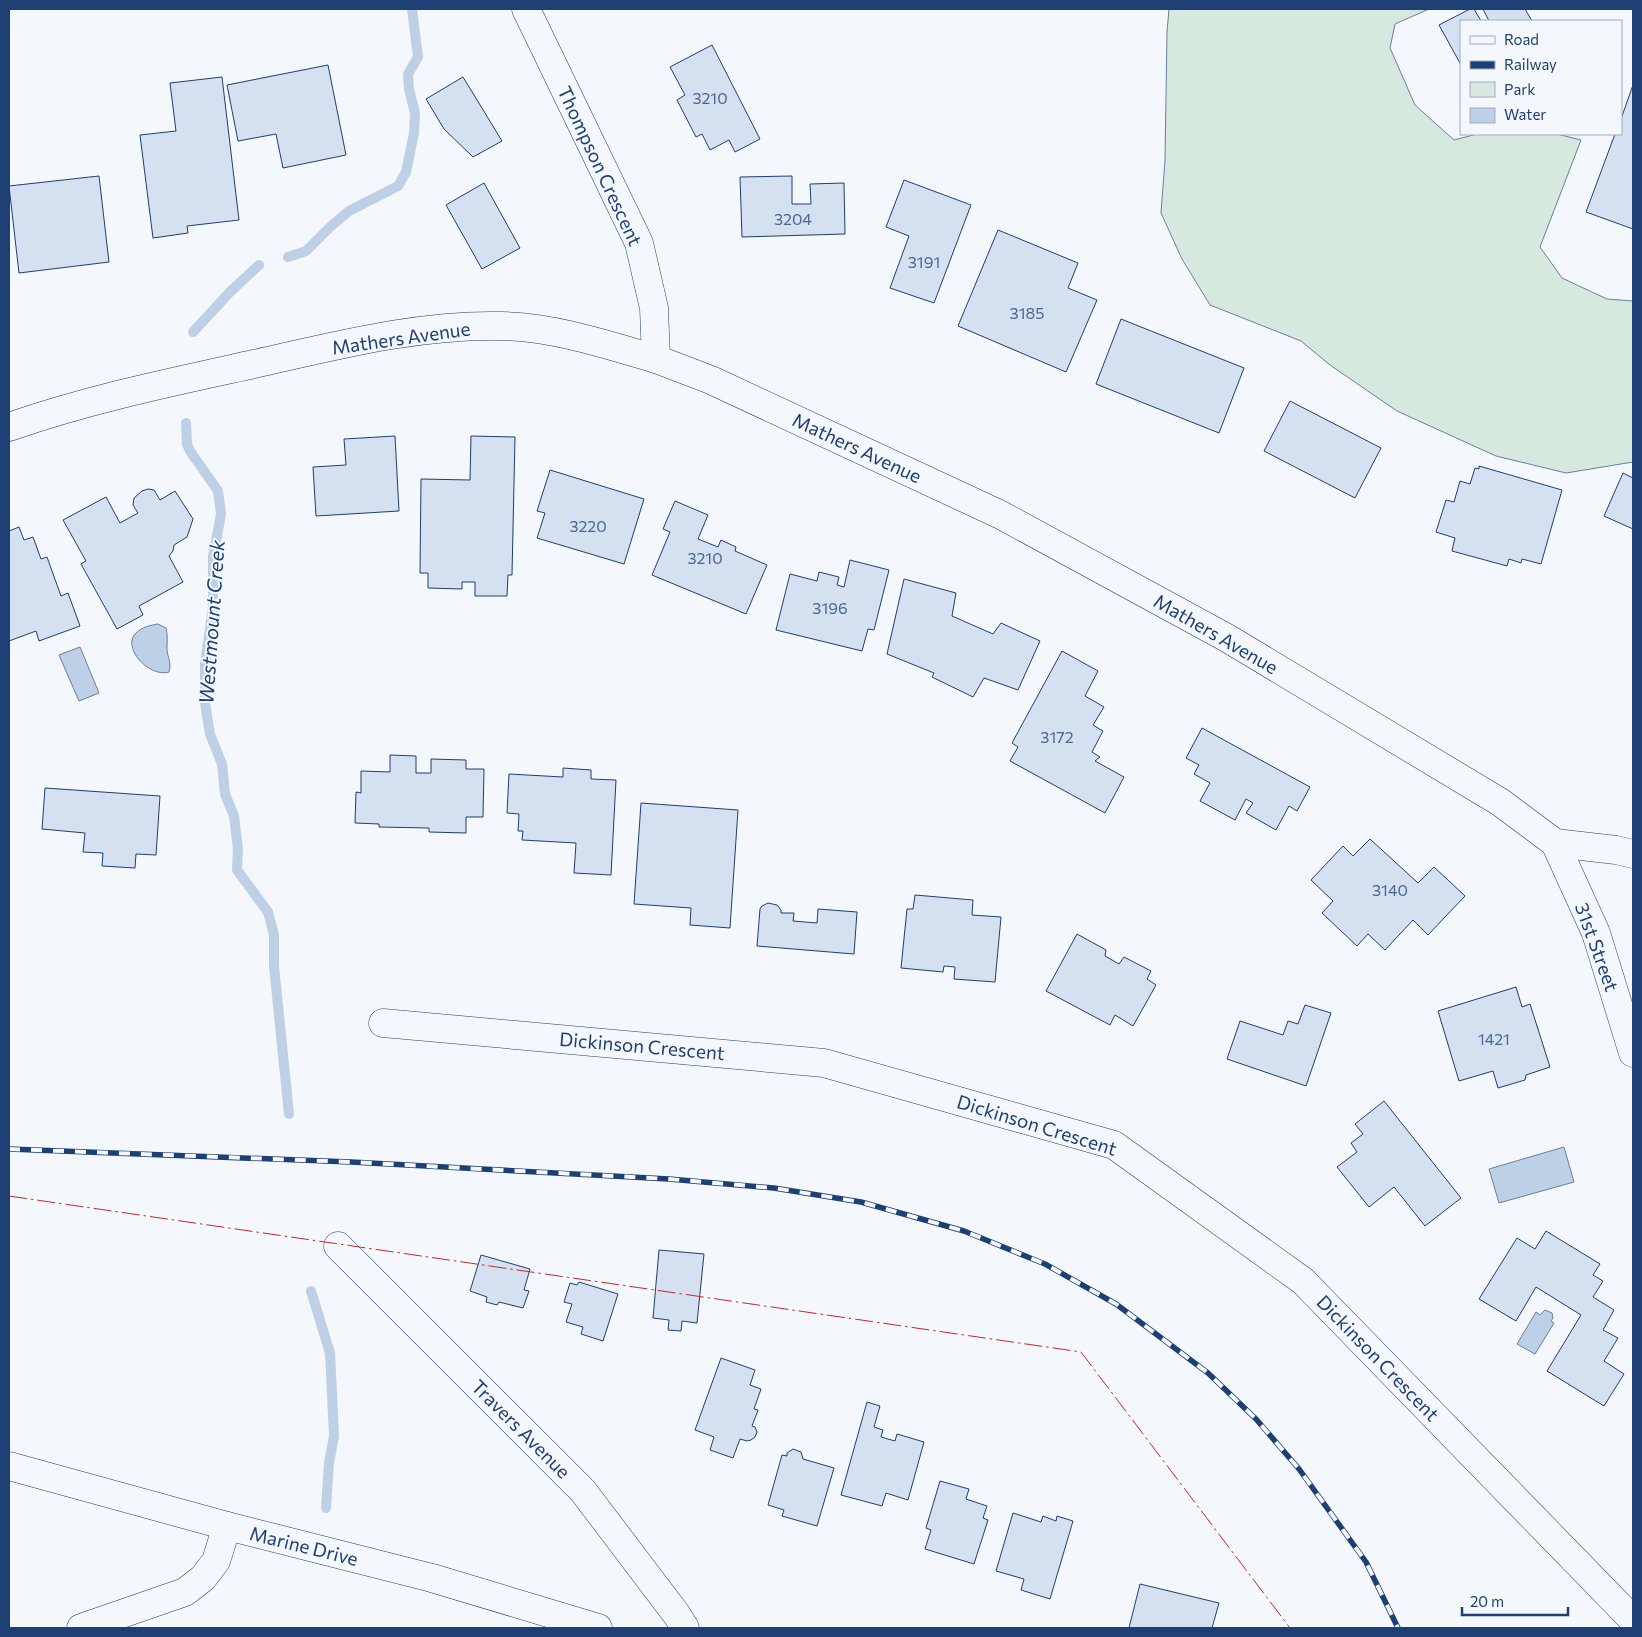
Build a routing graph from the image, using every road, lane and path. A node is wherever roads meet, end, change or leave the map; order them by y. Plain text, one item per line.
1 (526, 9) edge
2 (656, 359) junction
3 (9, 427) edge
4 (1555, 843) junction
5 (1633, 854) edge
6 (383, 1023) dead end
7 (1633, 1053) edge
8 (338, 1246) dead end
9 (9, 1466) edge
10 (227, 1526) junction
11 (1633, 1620) edge
12 (81, 1628) edge
13 (598, 1628) edge
14 (685, 1628) edge

1 - 2 street, Thompson Crescent
2 - 3 street, Mathers Avenue
2 - 4 street, Mathers Avenue
4 - 5 street
4 - 7 street, 31st Street
6 - 11 street, Dickinson Crescent
8 - 14 street, Travers Avenue
9 - 10 street, Marine Drive
10 - 12 street
10 - 13 street, Marine Drive

